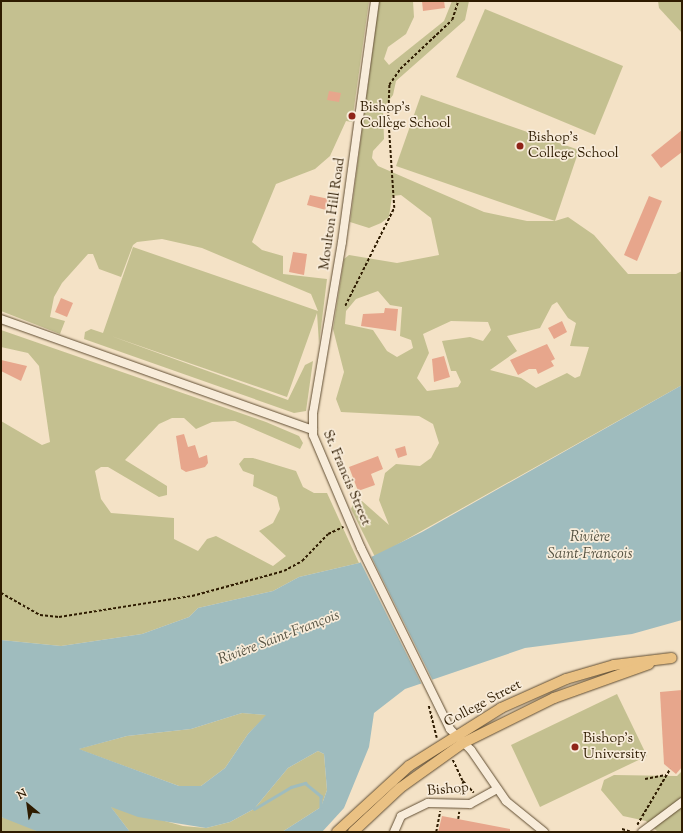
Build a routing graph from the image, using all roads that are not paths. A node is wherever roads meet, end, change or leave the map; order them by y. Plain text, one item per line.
1 (375, 1) edge
2 (1, 319) edge
3 (313, 430) junction
4 (677, 658) edge
5 (454, 734) junction
6 (463, 743) junction
7 (497, 789) junction
8 (682, 802) edge
9 (337, 832) edge
10 (353, 832) edge
11 (394, 832) edge
12 (544, 832) edge
13 (642, 832) edge

1 - 3 street, Moulton Hill Road
2 - 3 street, St. Francis Street
3 - 5 street, St. Francis Street
4 - 5 main road, College Street
4 - 6 main road, College Street
5 - 6 street, St. Francis Street
5 - 9 main road, College Street
6 - 7 street, St. Francis Street
6 - 10 main road, College Street
7 - 11 street, Bishop
7 - 12 street
8 - 13 street

